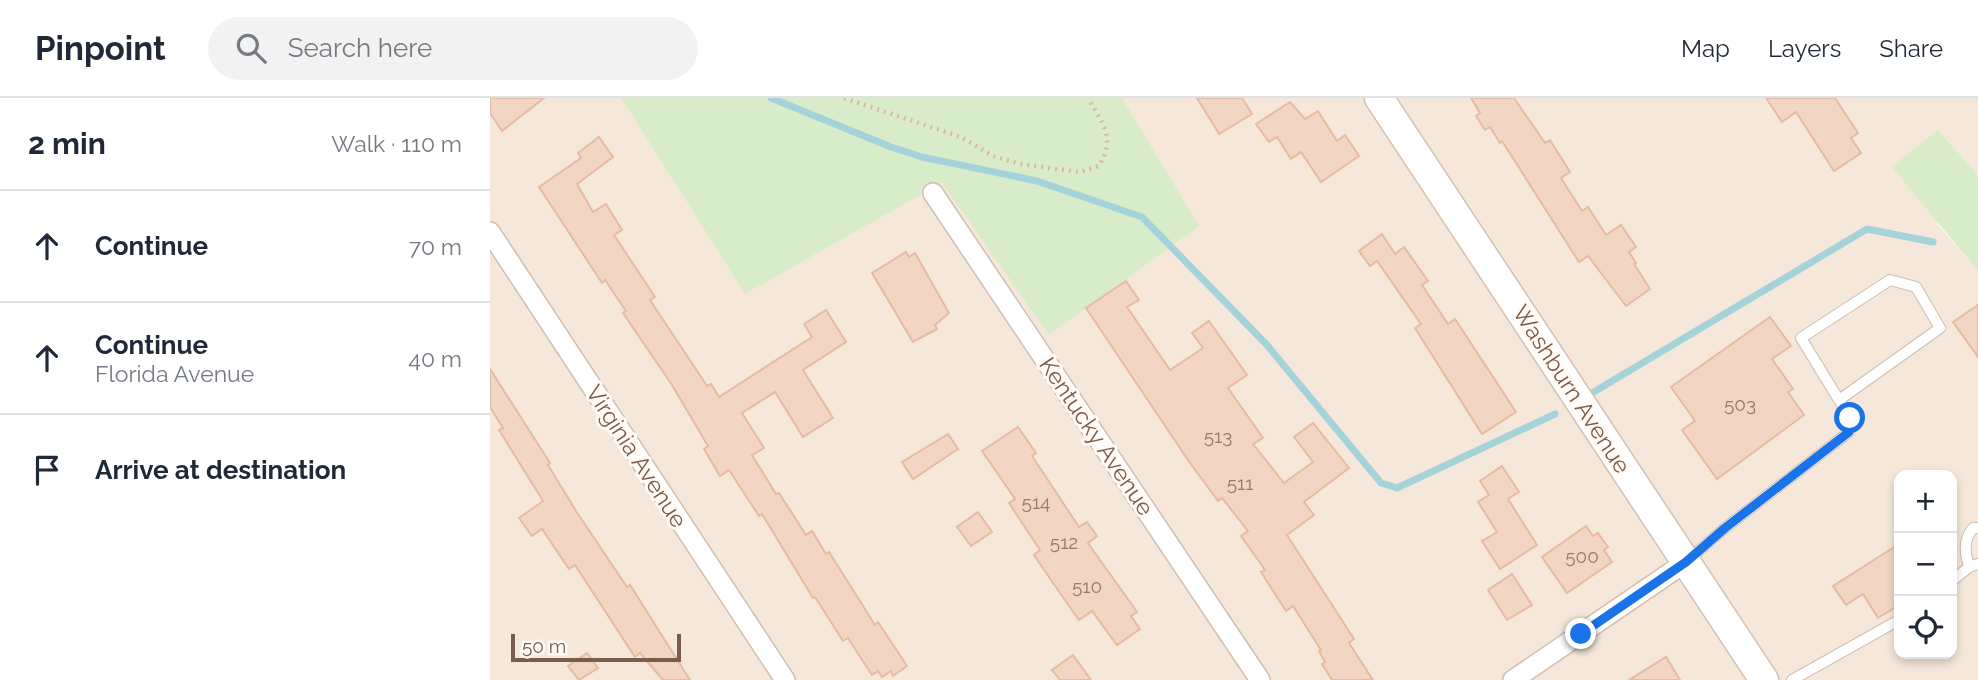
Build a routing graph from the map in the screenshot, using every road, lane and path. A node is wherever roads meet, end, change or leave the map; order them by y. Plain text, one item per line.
1 (844, 98) edge
2 (1088, 98) edge
3 (1379, 98) edge
4 (933, 193) dead end
5 (490, 232) edge
6 (1839, 400) junction
7 (1978, 528) edge
8 (1686, 562) junction
9 (1974, 566) edge
10 (1957, 578) edge
11 (1894, 623) edge
12 (785, 680) edge
13 (1260, 680) edge
14 (1513, 680) edge
15 (1764, 680) edge
16 (1792, 680) edge

1 - 2 path
3 - 8 street, Washburn Avenue
4 - 13 street, Kentucky Avenue
5 - 12 street, Virginia Avenue
6 - 6 lane
6 - 8 lane
7 - 9 lane
8 - 14 street
8 - 15 street, Washburn Avenue
9 - 10 lane
11 - 16 lane

